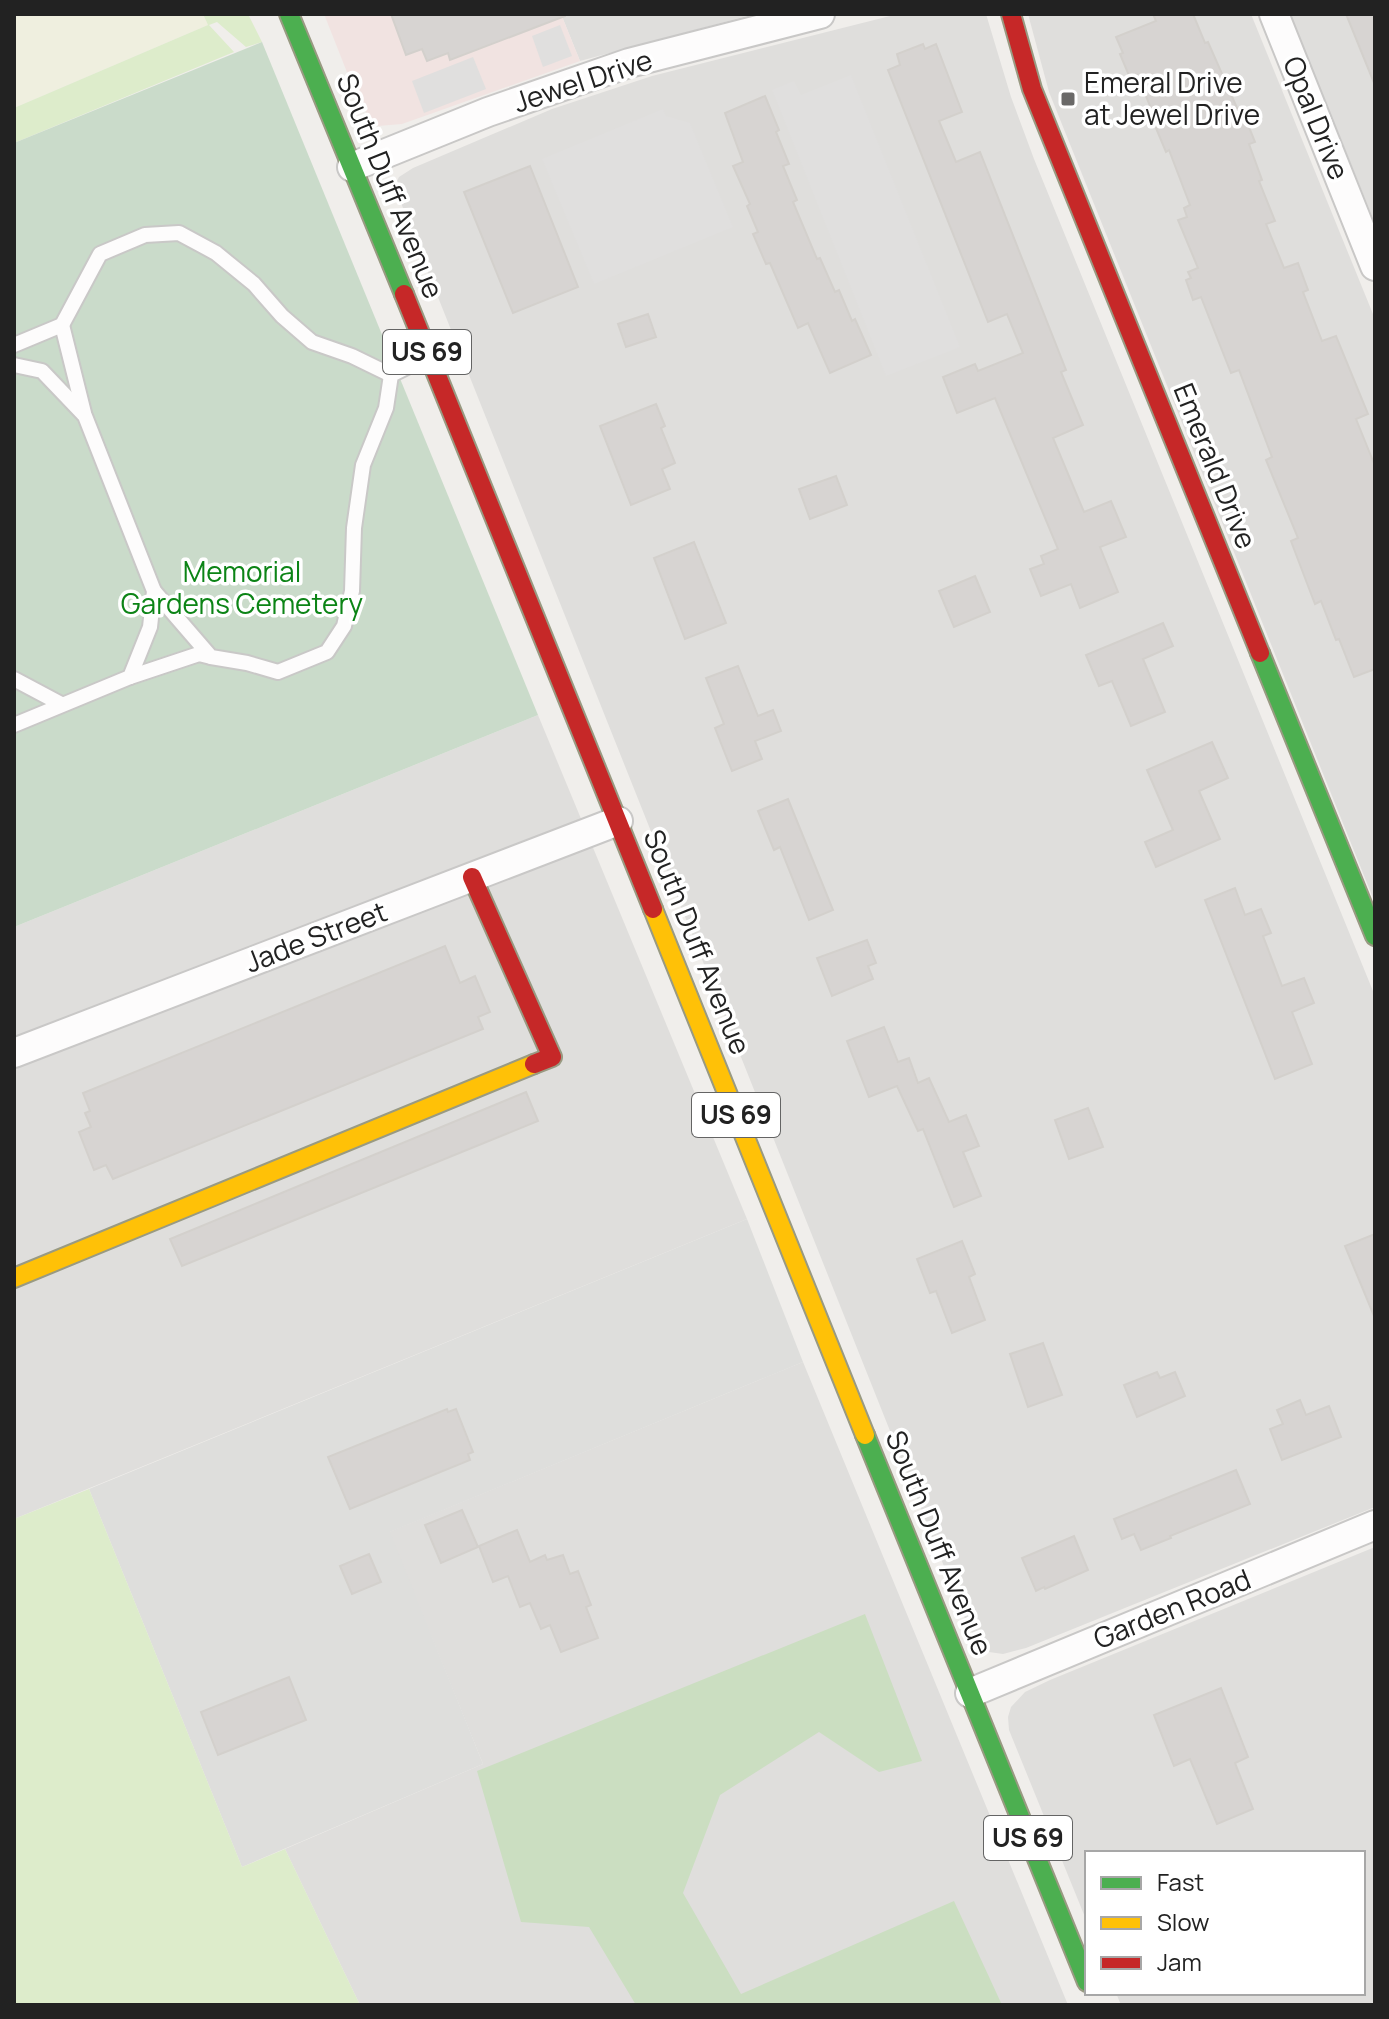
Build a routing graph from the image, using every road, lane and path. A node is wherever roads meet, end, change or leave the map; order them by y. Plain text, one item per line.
1 (289, 14) edge
2 (820, 14) edge
3 (1011, 14) edge
4 (1274, 14) edge
5 (352, 167) junction
6 (1375, 266) edge
7 (62, 325) junction
8 (14, 345) edge
9 (429, 356) junction
10 (14, 365) edge
11 (391, 375) junction
12 (85, 416) junction
13 (154, 591) junction
14 (211, 657) junction
15 (130, 677) junction
16 (14, 679) edge
17 (61, 704) junction
18 (14, 725) edge
19 (618, 821) junction
20 (472, 877) junction
21 (1375, 936) edge
22 (14, 1053) edge
23 (14, 1278) edge
24 (1375, 1525) edge
25 (970, 1693) junction
26 (1085, 1977) edge

1 - 5 main road, South Duff Avenue / US 69
2 - 5 street, Jewel Drive
3 - 21 main road, Emerald Drive
4 - 6 street, Opal Drive
5 - 9 main road, South Duff Avenue / US 69
7 - 8 lane
7 - 11 lane
7 - 12 lane
9 - 11 lane
9 - 19 main road, South Duff Avenue / US 69
10 - 12 lane
11 - 14 lane
12 - 13 lane
13 - 14 lane
13 - 15 lane
14 - 15 lane
15 - 17 lane
16 - 17 lane
17 - 18 lane
19 - 20 street, Jade Street
19 - 25 main road, South Duff Avenue / US 69
20 - 22 street, Jade Street
20 - 23 main road
24 - 25 street, Garden Road
25 - 26 main road, South Duff Avenue / US 69

